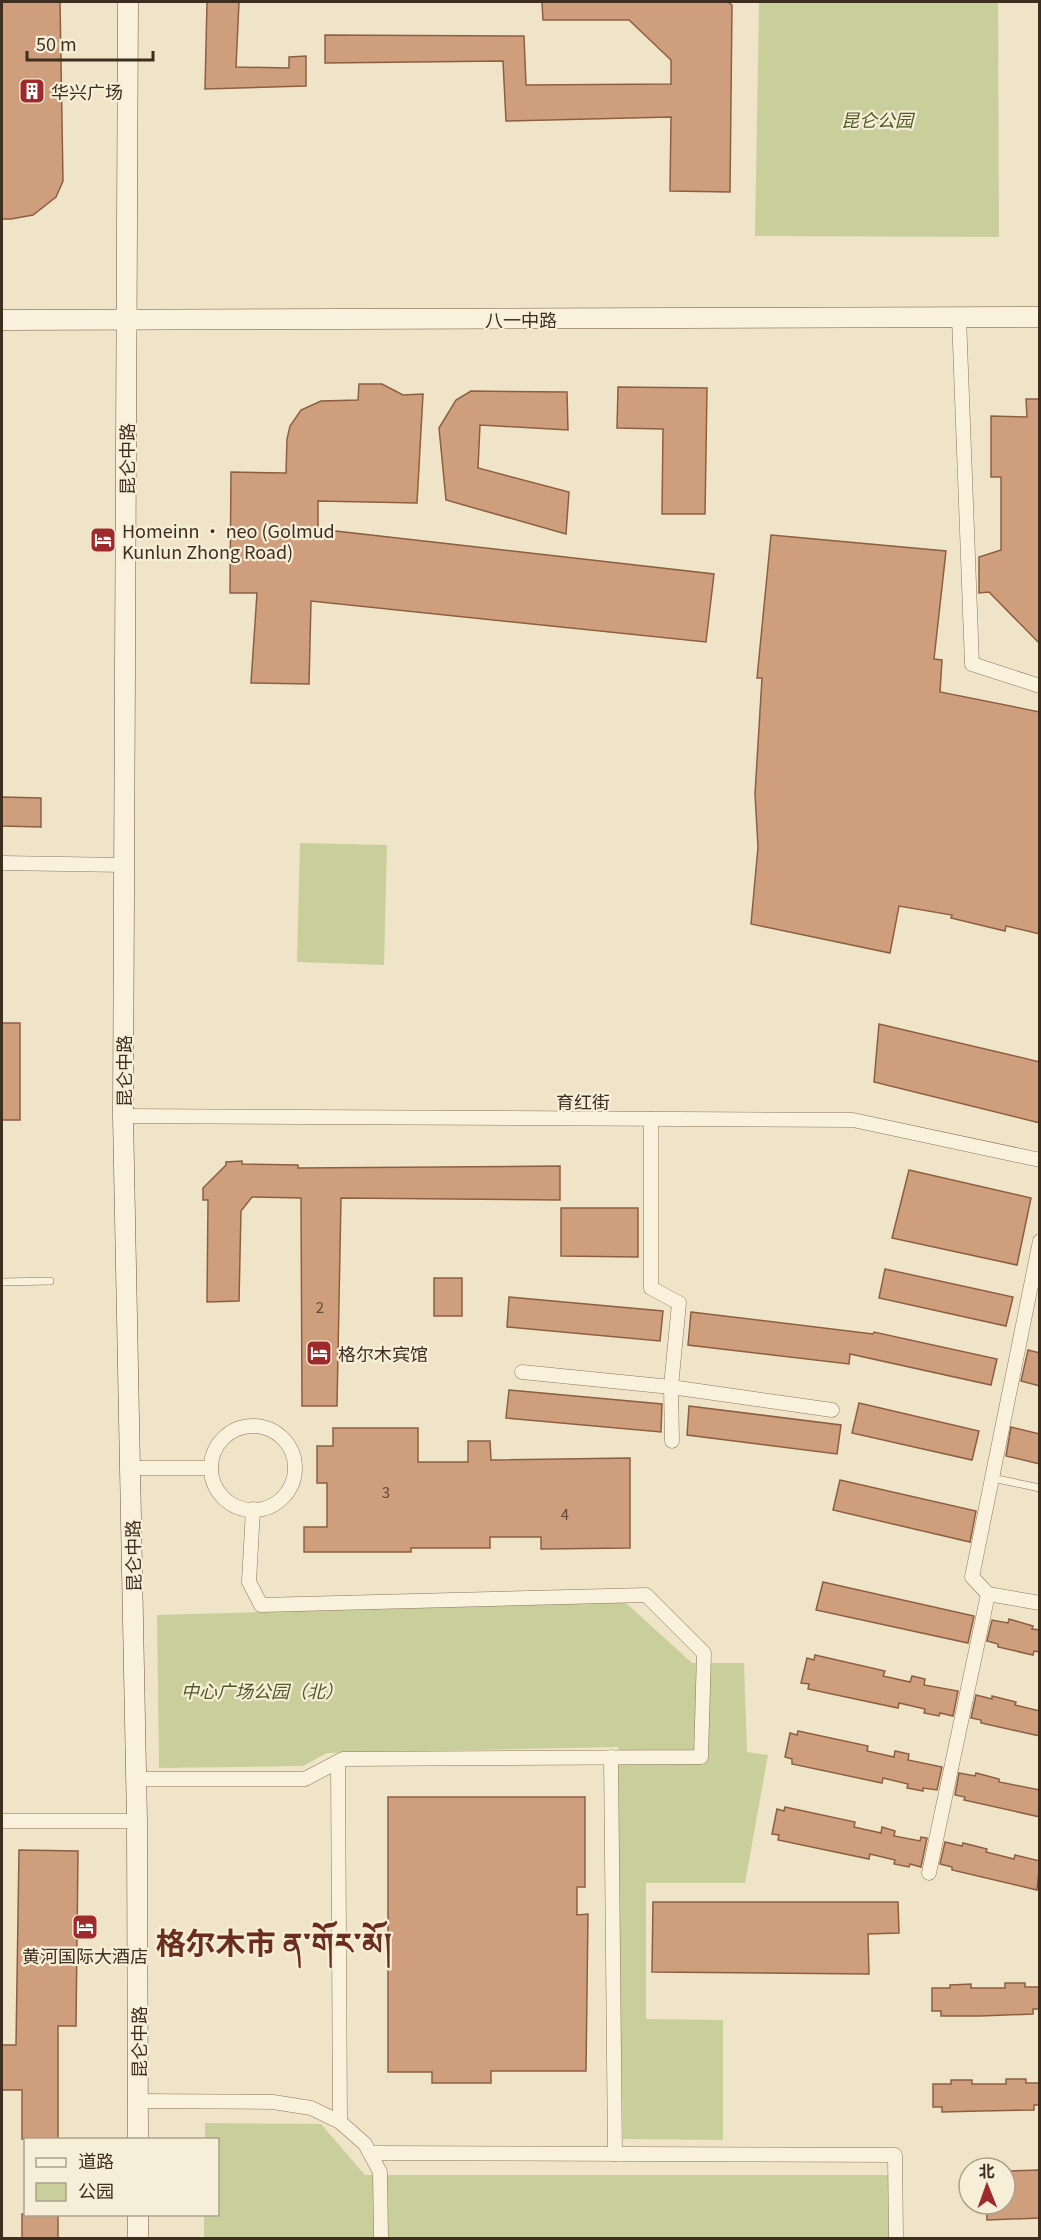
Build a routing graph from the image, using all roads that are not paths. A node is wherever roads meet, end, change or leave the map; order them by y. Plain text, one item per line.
1 (128, 2) edge
2 (959, 317) junction
3 (1040, 317) edge
4 (2, 320) edge
5 (127, 320) junction
6 (1040, 686) edge
7 (2, 863) edge
8 (124, 865) junction
9 (123, 1116) junction
10 (651, 1119) junction
11 (1040, 1160) edge
12 (1040, 1241) edge
13 (50, 1281) dead end
14 (2, 1282) edge
15 (522, 1372) dead end
16 (671, 1387) junction
17 (832, 1410) dead end
18 (672, 1441) dead end
19 (130, 1468) junction
20 (211, 1468) junction
21 (992, 1478) junction
22 (1040, 1488) edge
23 (253, 1509) junction
24 (988, 1594) junction
25 (1040, 1604) edge
26 (611, 1757) junction
27 (338, 1762) junction
28 (136, 1779) junction
29 (2, 1821) edge
30 (137, 1821) junction
31 (929, 1873) dead end
32 (138, 2101) junction
33 (340, 2122) junction
34 (138, 2138) edge
35 (370, 2153) junction
36 (615, 2154) junction
37 (138, 2216) edge
38 (138, 2238) edge
39 (381, 2238) edge
40 (896, 2238) edge

1 - 5 main road, 昆仑中路
2 - 3 main road, 八一中路
2 - 5 main road, 八一中路
2 - 6 street
4 - 5 main road, 八一中路
5 - 8 main road, 昆仑中路
7 - 8 street
8 - 9 main road, 昆仑中路
9 - 10 street, 育红街
9 - 19 main road, 昆仑中路
10 - 11 street, 育红街
10 - 16 street
12 - 21 street
13 - 14 lane
15 - 16 street
16 - 17 street
16 - 18 street
19 - 20 street
19 - 28 main road, 昆仑中路
20 - 23 street
20 - 23 street
21 - 22 lane
21 - 24 street
23 - 26 street
24 - 25 street
24 - 31 street
26 - 27 street
26 - 36 street
27 - 28 street
27 - 33 street
28 - 30 main road, 昆仑中路
29 - 30 street
30 - 32 main road, 昆仑中路
32 - 33 street
32 - 34 main road, 昆仑中路
33 - 35 street
35 - 36 street
35 - 39 street
36 - 40 street
37 - 38 main road

